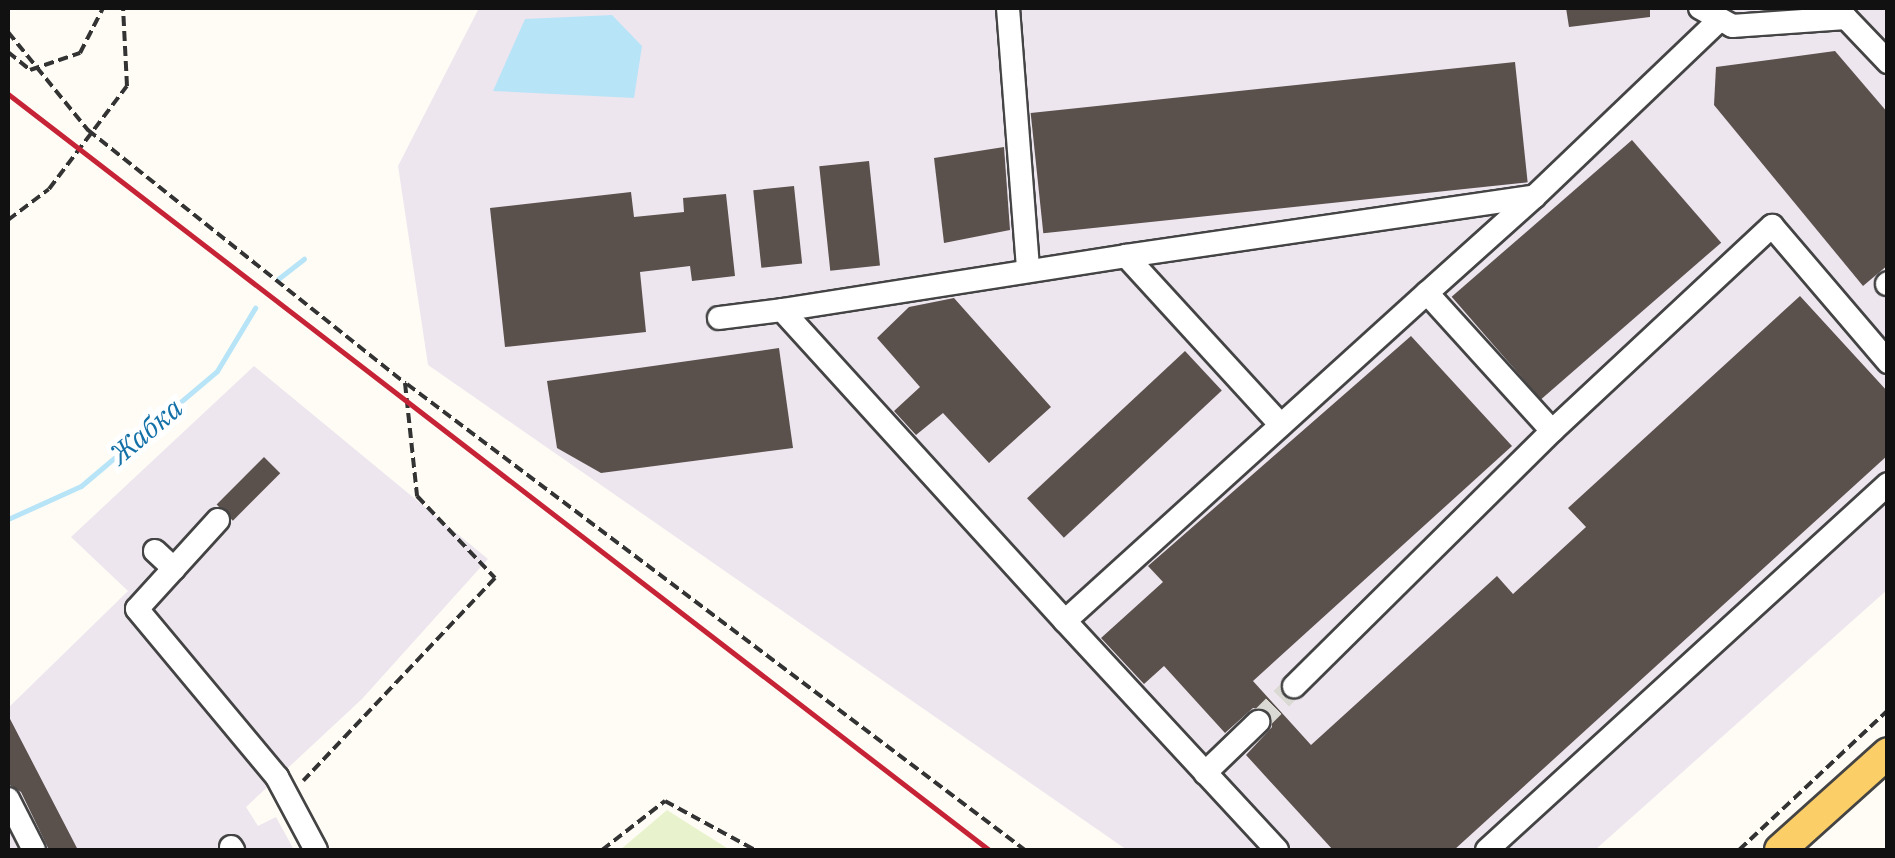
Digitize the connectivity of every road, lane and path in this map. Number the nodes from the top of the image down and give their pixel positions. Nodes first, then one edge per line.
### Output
1 (103, 8) edge
2 (123, 8) edge
3 (1008, 8) edge
4 (1708, 16) edge
5 (8, 32) edge
6 (8, 52) edge
7 (1888, 62) edge
8 (30, 70) junction
9 (88, 130) junction
10 (1534, 196) junction
11 (8, 220) edge
12 (1126, 256) junction
13 (1028, 267) junction
14 (1428, 293) junction
15 (782, 310) junction
16 (719, 318) dead end
17 (1888, 362) edge
18 (405, 383) junction
19 (1281, 425) junction
20 (1552, 430) junction
21 (1888, 484) edge
22 (218, 520) dead end
23 (155, 551) dead end
24 (174, 569) junction
25 (1066, 621) junction
26 (1294, 686) tunnel mouth
27 (1888, 710) edge
28 (1258, 722) tunnel mouth
29 (1888, 752) edge
30 (1205, 773) junction
31 (290, 795) junction
32 (8, 799) edge
33 (34, 850) edge
34 (316, 850) edge
35 (602, 850) edge
36 (755, 850) edge
37 (1026, 850) edge
38 (1277, 850) edge
39 (1487, 850) edge
40 (1739, 850) edge
41 (1780, 850) edge

1 - 8 path
2 - 9 path
3 - 13 lane
4 - 7 lane
4 - 10 lane
5 - 8 path
6 - 8 path
8 - 9 path
9 - 11 path
9 - 18 path
10 - 12 lane
10 - 14 lane
12 - 13 lane
12 - 19 lane
13 - 15 lane
14 - 19 lane
14 - 20 lane
15 - 16 lane
15 - 25 lane
17 - 20 lane
18 - 31 path
18 - 37 path
19 - 25 lane
20 - 26 lane
21 - 39 lane
22 - 24 lane
23 - 24 lane
24 - 31 lane
25 - 30 lane
27 - 40 path
28 - 30 lane
29 - 41 main road
30 - 38 lane
31 - 34 lane
32 - 33 lane
35 - 36 path

